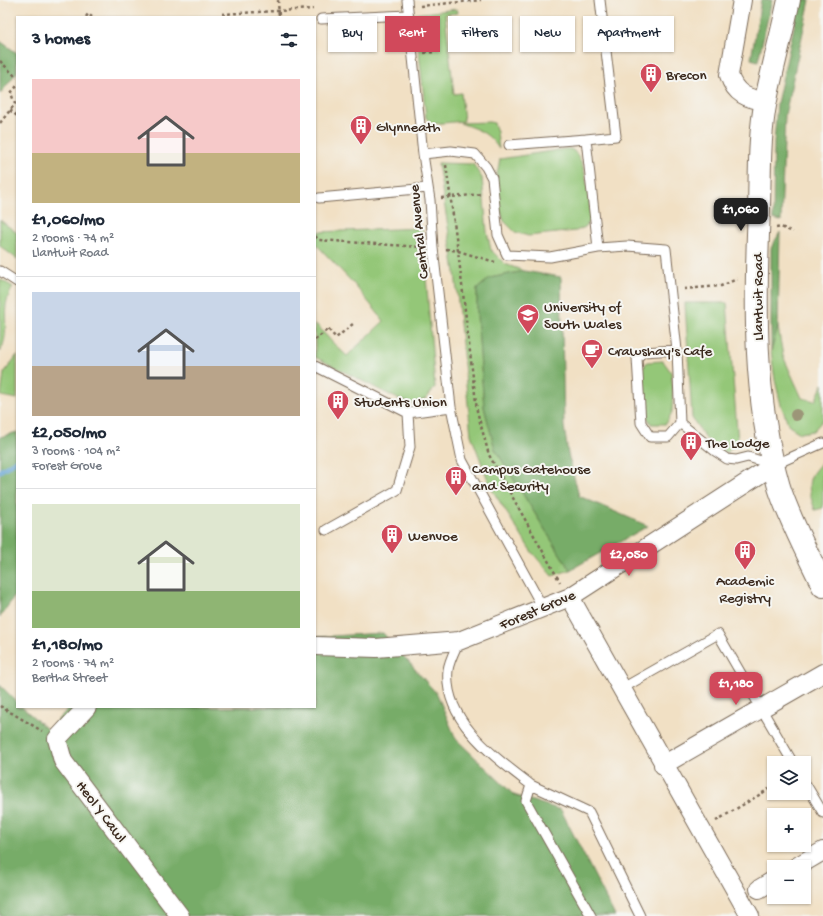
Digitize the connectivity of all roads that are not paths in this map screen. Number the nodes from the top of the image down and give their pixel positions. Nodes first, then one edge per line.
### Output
1 (600, 0) edge
2 (742, 0) edge
3 (789, 0) edge
4 (407, 8) edge
5 (321, 19) dead end
6 (766, 101) junction
7 (586, 139) junction
8 (509, 145) dead end
9 (423, 154) junction
10 (428, 188) junction
11 (319, 198) dead end
12 (598, 248) junction
13 (0, 271) edge
14 (16, 281) edge
15 (677, 350) junction
16 (316, 367) edge
17 (451, 407) junction
18 (408, 414) junction
19 (680, 423) junction
20 (823, 443) edge
21 (774, 465) junction
22 (326, 530) dead end
23 (823, 586) edge
24 (570, 598) junction
25 (543, 608) junction
26 (459, 641) junction
27 (316, 646) edge
28 (823, 673) edge
29 (621, 690) junction
30 (86, 708) edge
31 (761, 709) junction
32 (789, 756) edge
33 (663, 765) junction
34 (531, 785) junction
35 (811, 793) edge
36 (823, 813) edge
37 (823, 851) edge
38 (808, 860) edge
39 (180, 916) edge
40 (591, 916) edge
41 (640, 916) edge
42 (750, 916) edge

1 - 7 lane
2 - 6 street
3 - 6 main road, Llantwit Road
4 - 5 lane
4 - 9 lane, Central Avenue
6 - 21 main road, Llantwit Road
7 - 8 lane
7 - 12 lane
9 - 10 lane, Central Avenue
9 - 12 lane
10 - 11 lane
10 - 17 lane, Central Avenue
12 - 15 lane
13 - 14 lane
15 - 19 lane
15 - 19 lane
16 - 18 lane
17 - 18 lane
17 - 25 lane, Central Avenue
18 - 22 lane
19 - 21 lane
20 - 21 lane
21 - 23 main road, Llantwit Road
21 - 24 street, Forest Grove
24 - 25 street, Forest Grove
24 - 29 street
25 - 26 street, Forest Grove
26 - 27 street, Forest Grove
26 - 34 lane
28 - 31 street
29 - 31 lane
29 - 33 street
30 - 39 street, Heol Y Cawl
31 - 32 lane
31 - 33 street
33 - 42 street
34 - 40 lane
34 - 41 lane
35 - 36 lane
37 - 38 street

